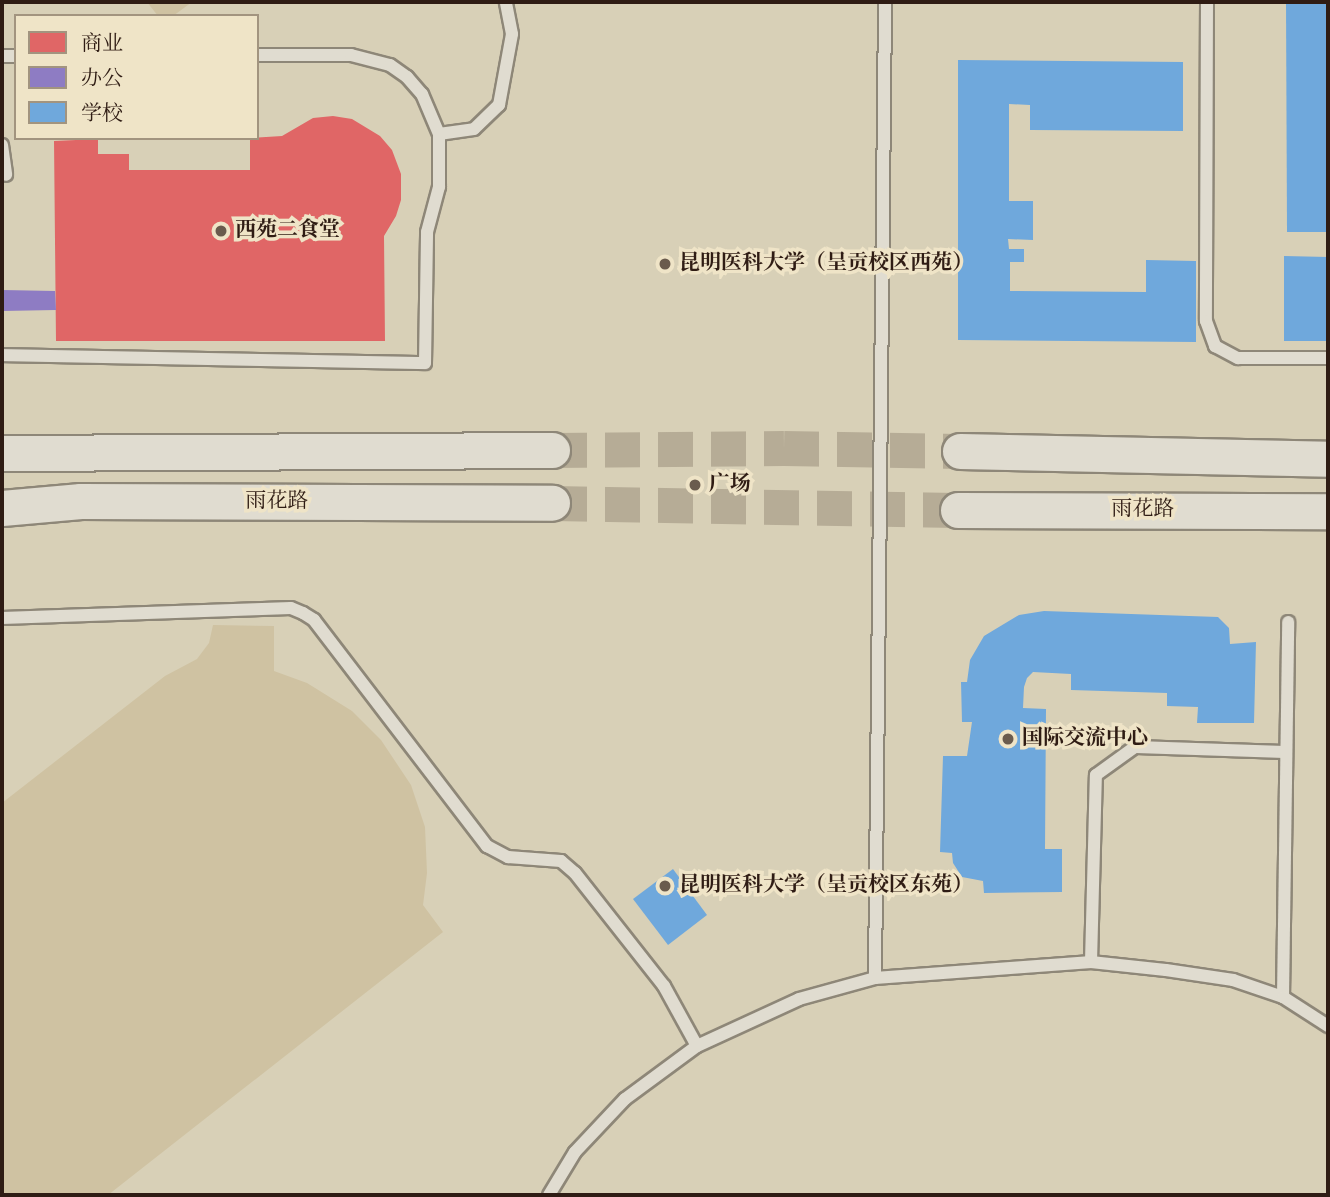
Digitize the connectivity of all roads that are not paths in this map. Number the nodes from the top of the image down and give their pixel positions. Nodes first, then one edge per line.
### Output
1 (506, 2) edge
2 (885, 2) edge
3 (1207, 2) edge
4 (259, 55) edge
5 (439, 134) junction
6 (2, 145) edge
7 (6, 175) dead end
8 (2, 355) edge
9 (1328, 358) edge
10 (552, 450) tunnel mouth
11 (960, 451) tunnel mouth
12 (2, 453) edge
13 (1328, 459) edge
14 (552, 503) tunnel mouth
15 (2, 508) edge
16 (958, 510) tunnel mouth
17 (1328, 511) edge
18 (2, 618) edge
19 (1288, 622) dead end
20 (1286, 752) junction
21 (1091, 962) junction
22 (875, 978) junction
23 (1283, 997) junction
24 (1328, 1026) edge
25 (697, 1046) junction
26 (549, 1195) edge

1 - 5 lane
2 - 22 lane
3 - 9 lane
4 - 5 lane
5 - 8 lane
6 - 7 lane
10 - 12 street
11 - 13 street
14 - 15 street, 雨花路
16 - 17 street, 雨花路
18 - 25 lane
19 - 20 lane
20 - 21 lane
20 - 23 lane
21 - 22 lane
21 - 23 lane
22 - 25 lane
23 - 24 lane
25 - 26 lane

